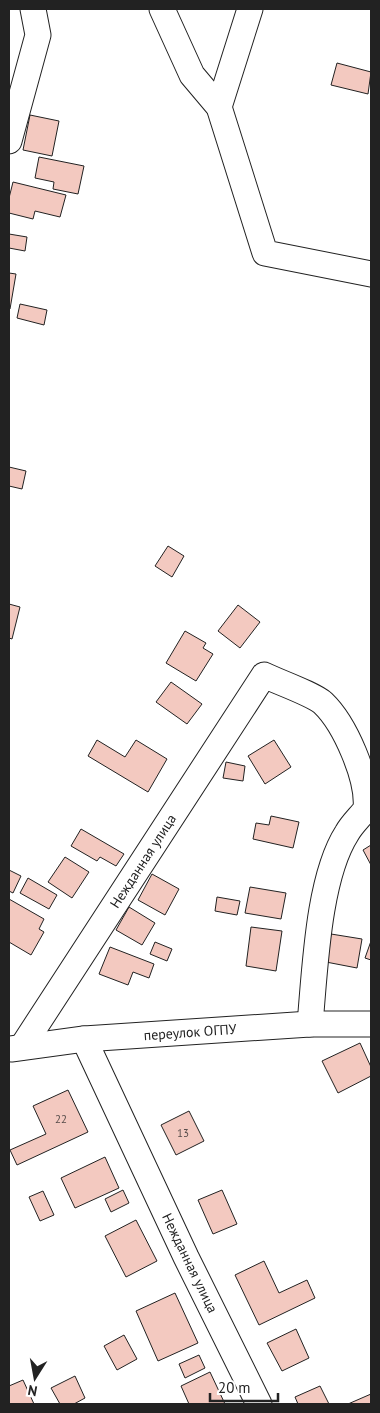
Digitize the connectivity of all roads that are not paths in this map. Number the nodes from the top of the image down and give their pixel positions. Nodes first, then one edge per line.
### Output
1 (33, 9) edge
2 (162, 9) edge
3 (250, 9) edge
4 (219, 107) junction
5 (9, 141) edge
6 (371, 274) edge
7 (310, 1024) junction
8 (371, 1024) edge
9 (84, 1039) junction
10 (15, 1048) edge
11 (259, 1404) edge

1 - 5 street
2 - 4 street
3 - 4 street
4 - 6 street
7 - 8 street, переулок ОГПУ
7 - 9 street, переулок ОГПУ
7 - 10 street, Нежданная улица
9 - 10 street, переулок ОГПУ
9 - 11 street, Нежданная улица

